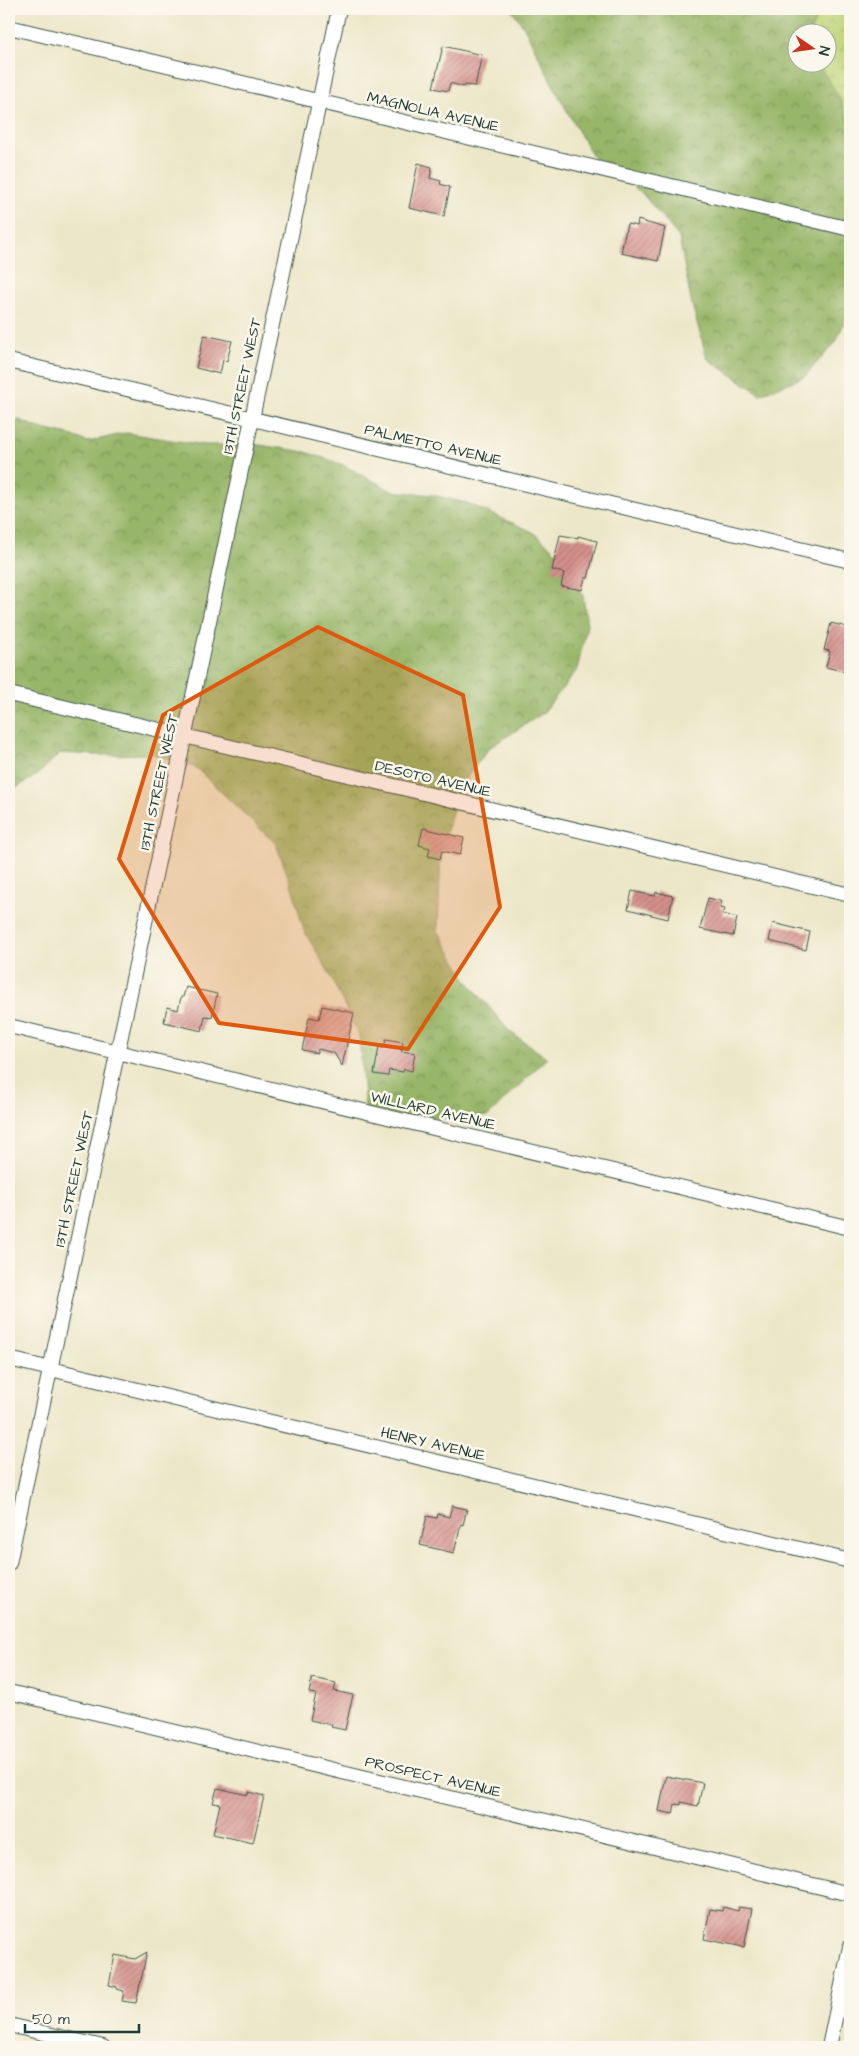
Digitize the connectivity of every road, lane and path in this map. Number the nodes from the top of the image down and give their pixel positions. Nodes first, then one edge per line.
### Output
1 (339, 9) edge
2 (9, 28) edge
3 (319, 102) junction
4 (850, 229) edge
5 (9, 361) edge
6 (252, 418) junction
7 (850, 562) edge
8 (9, 694) edge
9 (185, 736) junction
10 (850, 895) edge
11 (9, 1026) edge
12 (118, 1052) junction
13 (850, 1228) edge
14 (9, 1359) edge
15 (50, 1369) junction
16 (850, 1561) edge
17 (9, 1563) edge
18 (9, 1692) edge
19 (850, 1894) edge
20 (850, 1947) edge
21 (9, 2025) edge
22 (103, 2047) edge
23 (829, 2047) edge

1 - 3 street, 13TH STREET WEST
2 - 3 street, MAGNOLIA AVENUE
3 - 4 street, MAGNOLIA AVENUE
3 - 6 street, 13TH STREET WEST
5 - 6 street, PALMETTO AVENUE
6 - 7 street, PALMETTO AVENUE
6 - 9 street, 13TH STREET WEST
8 - 9 street, DESOTO AVENUE
9 - 10 street, DESOTO AVENUE
9 - 12 street, 13TH STREET WEST
11 - 12 street, WILLARD AVENUE
12 - 13 street, WILLARD AVENUE
12 - 15 street, 13TH STREET WEST
14 - 15 street, HENRY AVENUE
15 - 16 street, HENRY AVENUE
15 - 17 street, 13TH STREET WEST
18 - 19 street, PROSPECT AVENUE
20 - 23 street
21 - 22 street

